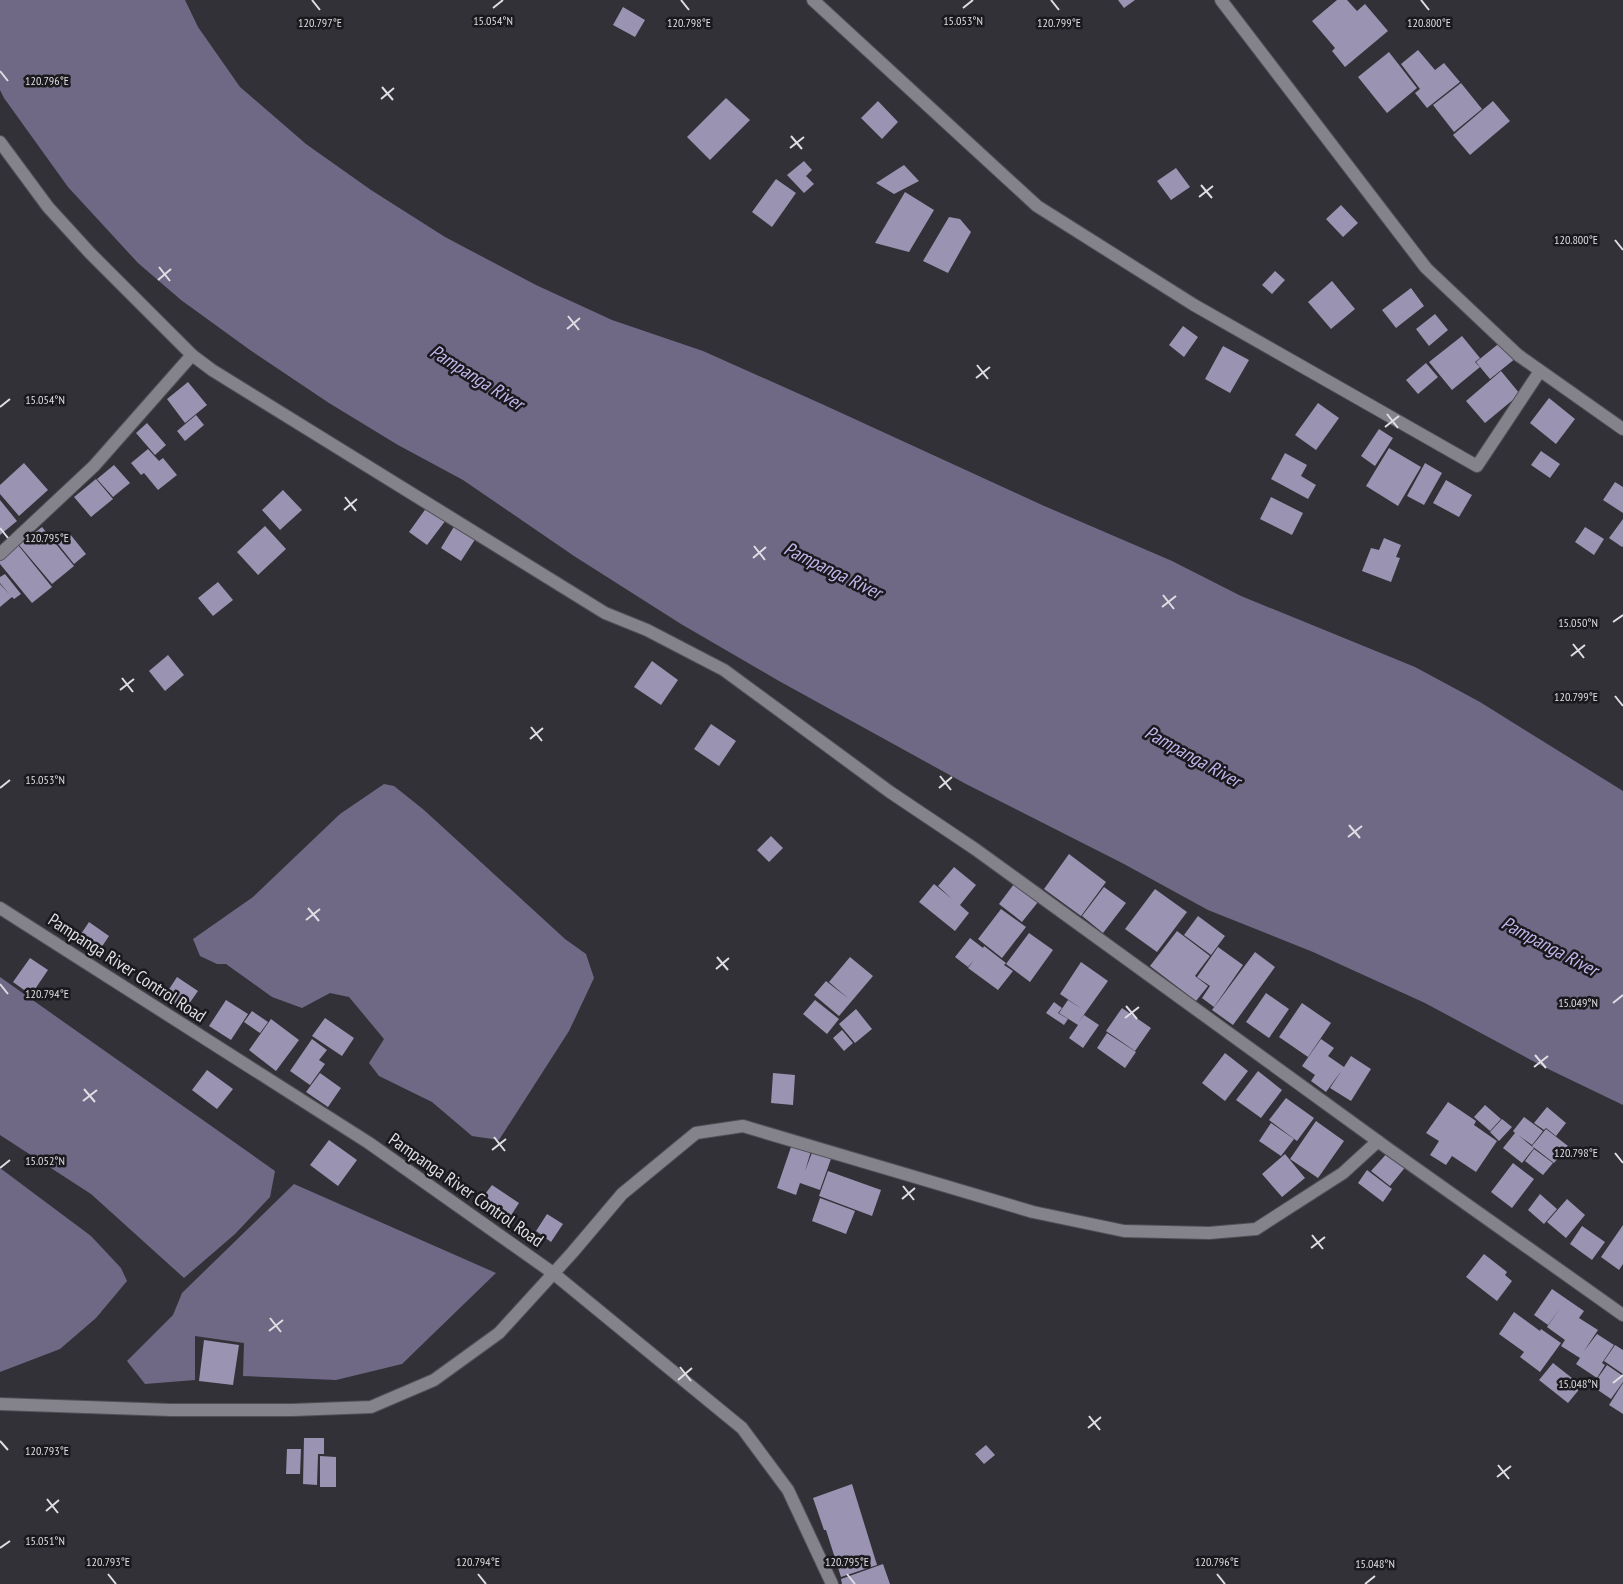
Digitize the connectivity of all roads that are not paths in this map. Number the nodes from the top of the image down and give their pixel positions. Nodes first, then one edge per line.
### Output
1 (813, 0) edge
2 (1221, 0) edge
3 (0, 142) edge
4 (192, 355) junction
5 (1540, 371) junction
6 (1623, 429) edge
7 (0, 554) edge
8 (0, 908) edge
9 (1378, 1140) junction
10 (553, 1273) junction
11 (1623, 1315) edge
12 (0, 1404) edge
13 (832, 1584) edge

1 - 5 street
2 - 5 street
3 - 4 street
4 - 7 street
4 - 9 street
5 - 6 street
8 - 10 street, Pampanga River Control Road
9 - 10 street
9 - 11 street
10 - 12 street
10 - 13 street, Pampanga River Control Road

